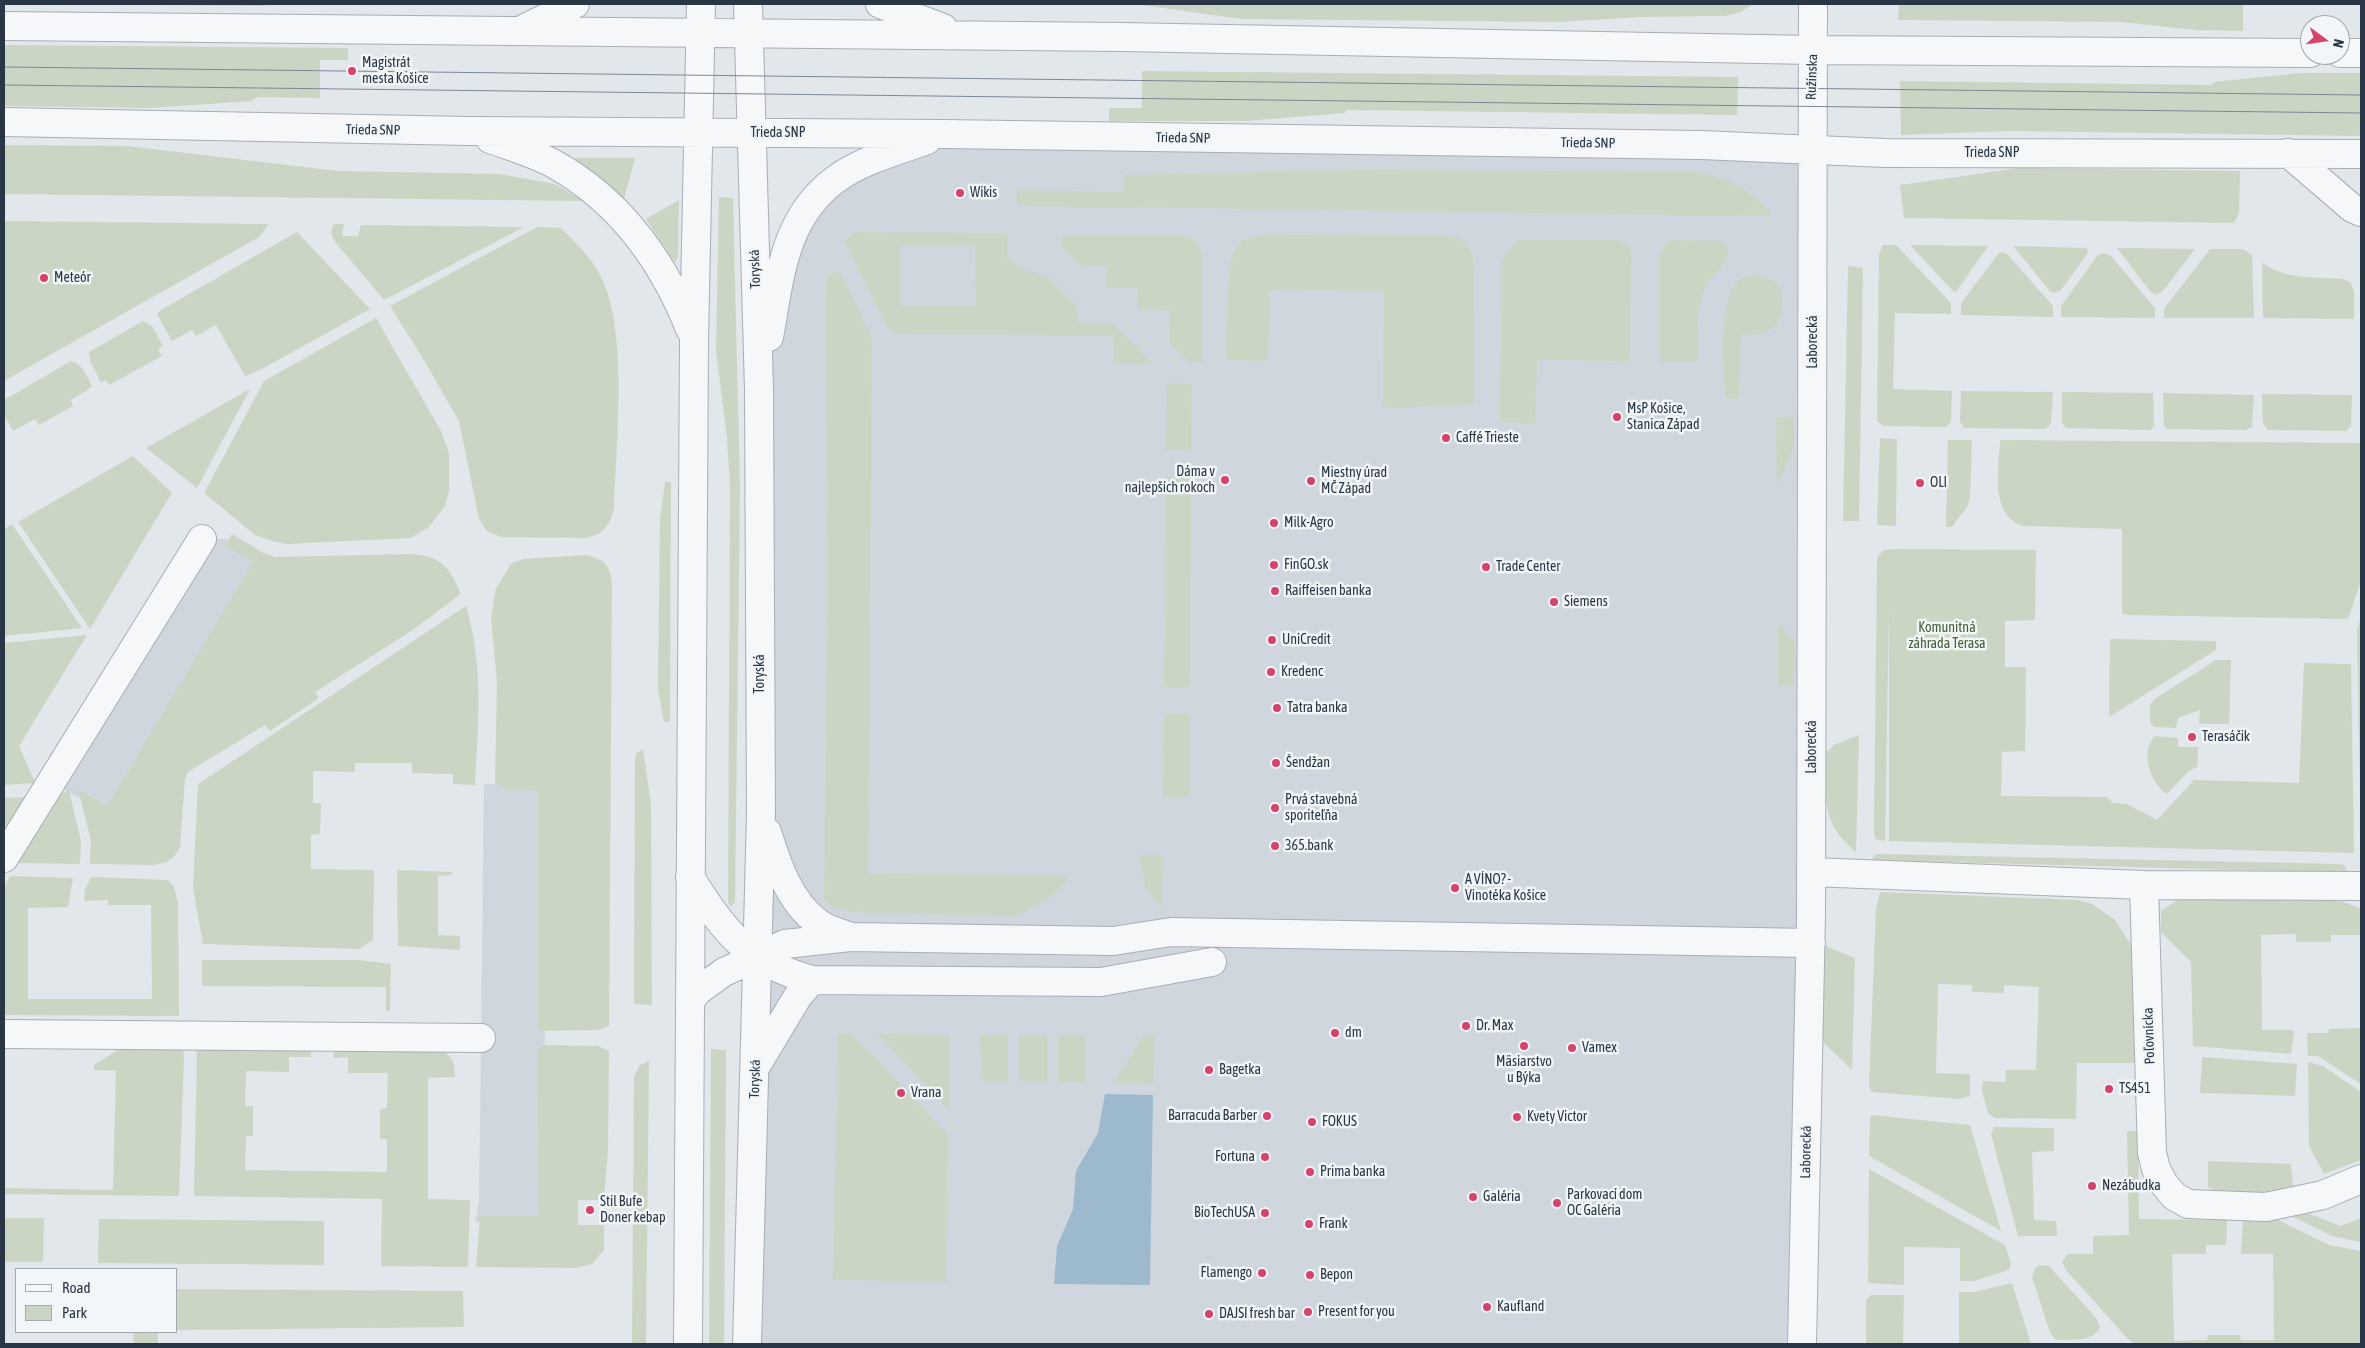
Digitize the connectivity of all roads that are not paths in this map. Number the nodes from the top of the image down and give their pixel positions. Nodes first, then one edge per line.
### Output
1 (575, 4) edge
2 (701, 4) edge
3 (748, 4) edge
4 (880, 4) edge
5 (1813, 4) edge
6 (4, 26) edge
7 (520, 30) junction
8 (701, 32) junction
9 (749, 33) junction
10 (966, 36) junction
11 (1813, 50) junction
12 (2300, 53) edge
13 (4, 122) edge
14 (469, 132) junction
15 (699, 132) junction
16 (752, 133) junction
17 (943, 134) junction
18 (1812, 150) junction
19 (2288, 153) junction
20 (2361, 154) edge
21 (2361, 212) edge
22 (694, 340) junction
23 (759, 390) junction
24 (202, 539) dead end
25 (761, 813) junction
26 (4, 858) edge
27 (1811, 872) junction
28 (690, 877) junction
29 (2144, 885) junction
30 (2361, 886) edge
31 (850, 937) junction
32 (1114, 941) junction
33 (1811, 943) junction
34 (758, 957) junction
35 (1212, 962) dead end
36 (812, 980) junction
37 (1101, 982) junction
38 (691, 999) junction
39 (4, 1034) edge
40 (481, 1038) dead end
41 (755, 1068) junction
42 (2361, 1179) edge
43 (688, 1344) edge
44 (747, 1344) edge
45 (1802, 1344) edge

1 - 7 street
2 - 8 street
3 - 9 street, Toryská
4 - 10 street
5 - 11 street, Ružínska
6 - 7 street
7 - 8 street
8 - 9 street
8 - 15 street
9 - 10 street
9 - 16 street, Toryská
10 - 11 street
11 - 12 street
11 - 18 street, Ružínska
13 - 14 street, Trieda SNP
14 - 15 street, Trieda SNP
14 - 22 street
15 - 16 street, Trieda SNP
15 - 22 street
16 - 17 street, Trieda SNP
16 - 23 street, Toryská
17 - 18 street, Trieda SNP
17 - 23 street
18 - 19 street, Trieda SNP
18 - 27 street, Laborecká
19 - 20 street, Trieda SNP
19 - 21 street
22 - 28 street
23 - 25 street, Toryská
24 - 26 street
25 - 31 street
25 - 34 street, Toryská
27 - 29 street
27 - 33 street, Laborecká
28 - 34 street
28 - 38 street
29 - 30 street
29 - 42 street, Poľovnícka
31 - 32 street
31 - 34 street
32 - 33 street
32 - 37 street
33 - 45 street, Laborecká
34 - 36 street
34 - 38 street
34 - 41 street, Toryská
35 - 37 street
36 - 37 street
36 - 41 street
38 - 43 street
39 - 40 street
41 - 44 street, Toryská

